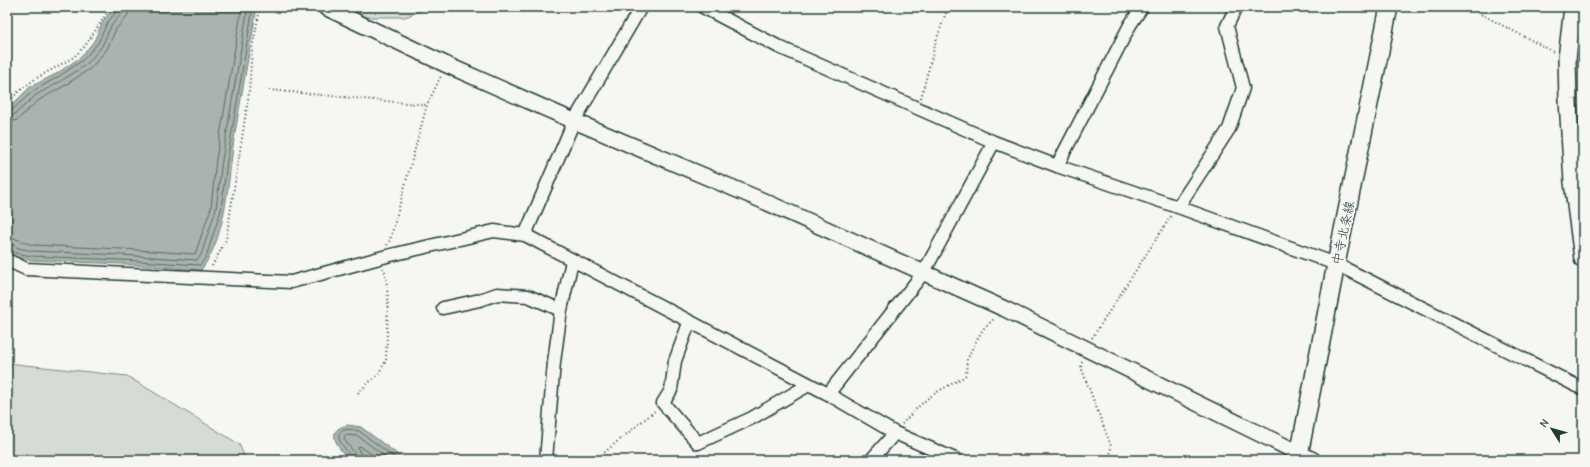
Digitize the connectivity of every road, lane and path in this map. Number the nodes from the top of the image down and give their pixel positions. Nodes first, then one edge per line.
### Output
1 (111, 7) edge
2 (325, 7) edge
3 (641, 7) edge
4 (703, 7) edge
5 (948, 7) edge
6 (1142, 7) edge
7 (1236, 7) edge
8 (1389, 7) edge
9 (1467, 7) edge
10 (1573, 7) edge
11 (260, 9) dead end
12 (1567, 59) junction
13 (447, 65) junction
14 (269, 90) dead end
15 (7, 104) edge
16 (427, 105) junction
17 (918, 108) junction
18 (574, 121) junction
19 (994, 142) junction
20 (1057, 166) junction
21 (1178, 206) junction
22 (525, 235) junction
23 (1583, 257) edge
24 (379, 258) junction
25 (7, 260) edge
26 (572, 261) junction
27 (1336, 264) junction
28 (924, 272) junction
29 (206, 278) junction
30 (443, 308) dead end
31 (562, 310) junction
32 (1005, 310) junction
33 (689, 322) junction
34 (1085, 348) junction
35 (807, 383) junction
36 (1583, 389) edge
37 (358, 393) dead end
38 (828, 394) junction
39 (663, 403) junction
40 (895, 432) junction
41 (1304, 458) edge
42 (546, 460) edge
43 (594, 460) edge
44 (871, 460) edge
45 (954, 460) edge
46 (1110, 460) edge

1 - 15 path
2 - 13 street
3 - 18 street
4 - 17 street
5 - 17 path
6 - 20 street
7 - 21 street
8 - 27 main road, 中寺北条線
9 - 12 path
10 - 12 main road
11 - 29 path
12 - 23 main road
13 - 16 path
13 - 18 street
14 - 16 path
16 - 24 path
17 - 19 street
18 - 22 street
18 - 28 street
19 - 20 street
19 - 28 street
20 - 21 street
21 - 27 street
21 - 34 path
22 - 24 street
22 - 26 street
24 - 29 street
24 - 37 path
25 - 29 street
26 - 31 street
26 - 33 street
27 - 36 street
27 - 41 main road, 中寺北条線
28 - 32 street
28 - 38 street
30 - 31 street
31 - 42 street
32 - 34 street
32 - 40 path
33 - 35 street
33 - 39 street
34 - 41 street
34 - 46 path
35 - 38 street
35 - 39 street
38 - 40 street
39 - 43 path
40 - 44 street
40 - 45 street

